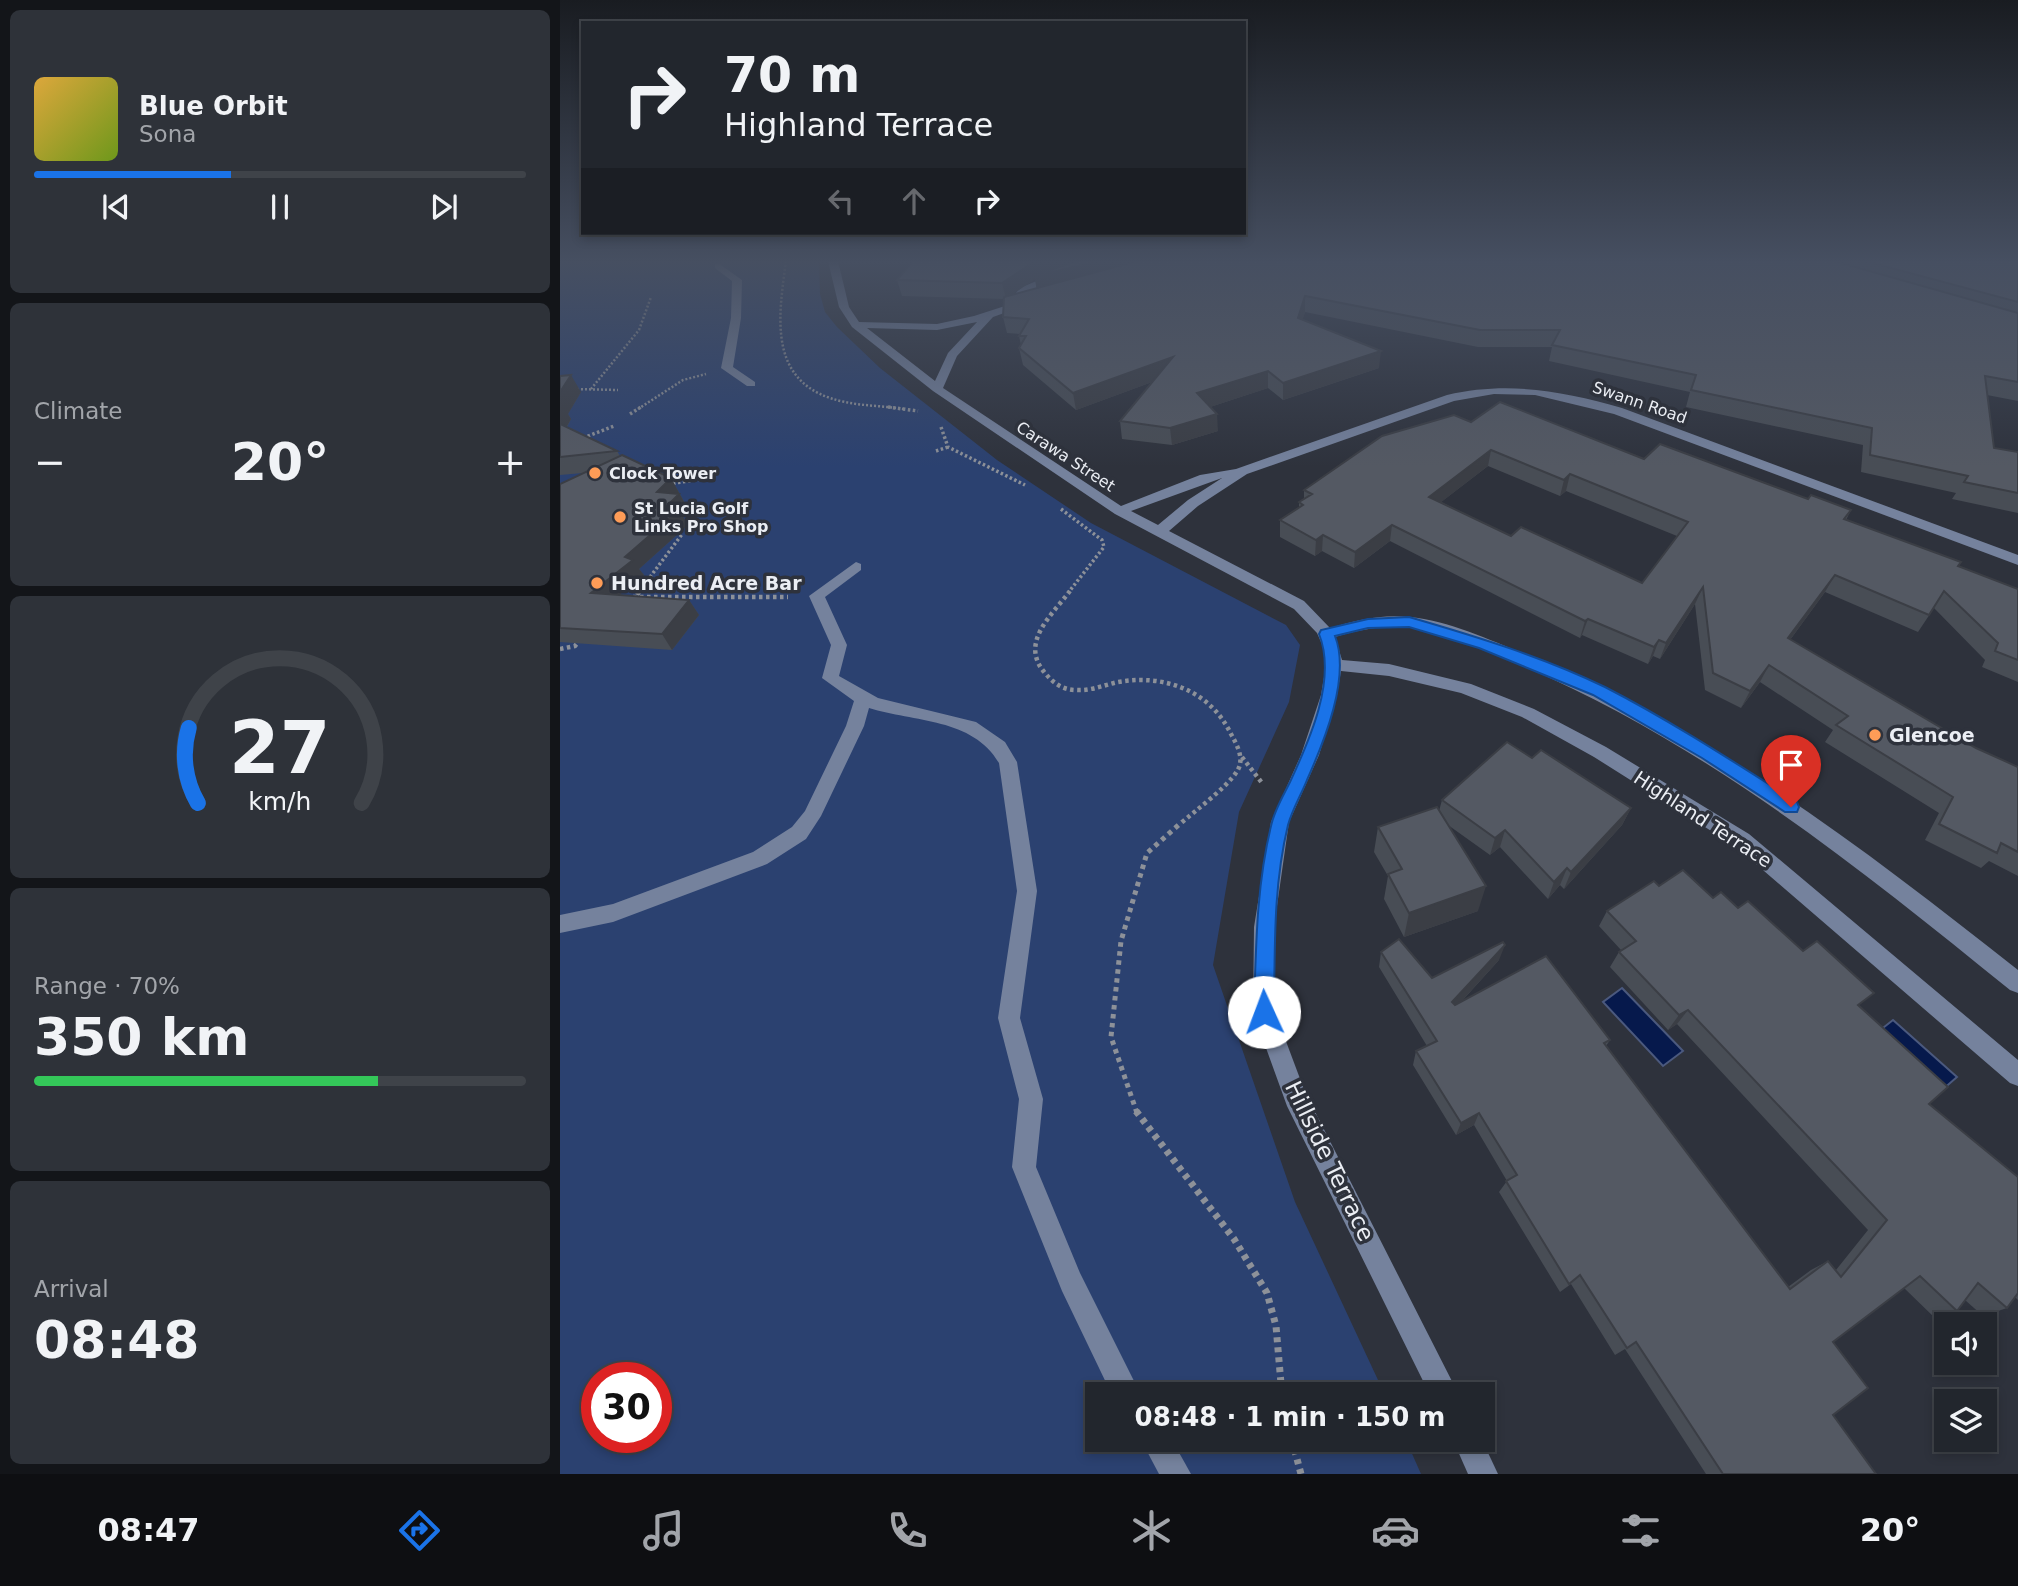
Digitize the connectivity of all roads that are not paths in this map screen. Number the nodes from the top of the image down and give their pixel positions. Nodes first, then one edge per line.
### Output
1 (734, 330) edge
2 (862, 330) edge
3 (977, 330) edge
4 (751, 384) dead end
5 (937, 389) junction
6 (1242, 471) junction
7 (1120, 511) junction
8 (1158, 533) junction
9 (2018, 560) edge
10 (856, 567) dead end
11 (1326, 634) junction
12 (1334, 665) junction
13 (863, 698) junction
14 (560, 925) edge
15 (2018, 983) edge
16 (2018, 1075) edge
17 (1121, 1382) edge
18 (1439, 1382) edge
19 (1162, 1452) edge
20 (1473, 1452) edge
21 (1176, 1474) edge
22 (1483, 1474) edge

1 - 4 street
2 - 5 street, Carawa Street
3 - 5 street
5 - 7 street, Carawa Street
6 - 7 street, Swann Road
6 - 8 street, Swann Road
6 - 9 street, Swann Road
7 - 8 street, Carawa Street
8 - 11 street, Carawa Street
10 - 13 street
11 - 12 street, Hillside Terrace
11 - 15 street
12 - 16 street, Highland Terrace
12 - 18 street, Hillside Terrace
13 - 14 street
13 - 17 street
19 - 21 street
20 - 22 street

